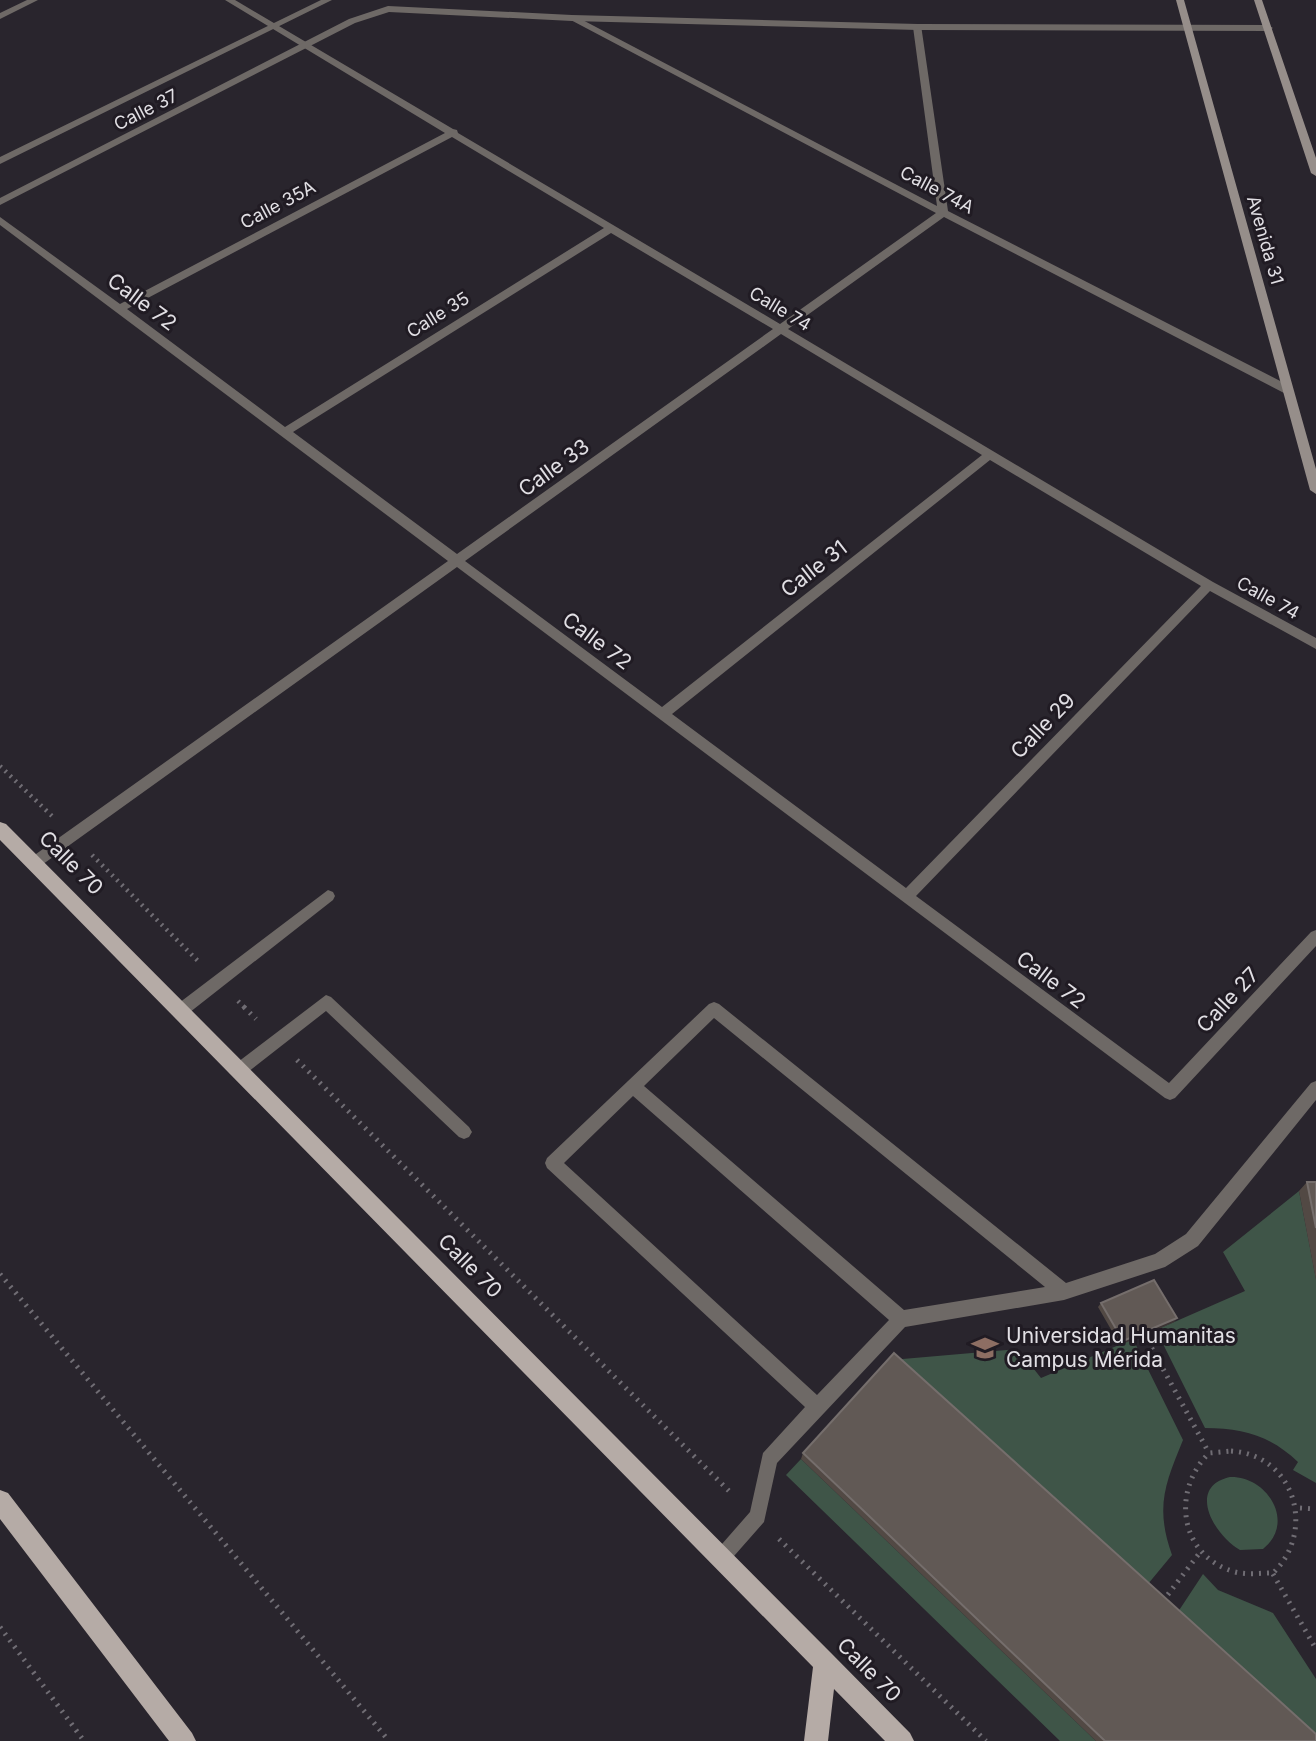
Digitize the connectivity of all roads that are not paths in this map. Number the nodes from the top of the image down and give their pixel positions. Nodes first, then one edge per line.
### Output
1 (34, 0) edge
2 (229, 0) edge
3 (328, 0) edge
4 (1180, 0) edge
5 (1258, 0) edge
6 (0, 16) edge
7 (572, 18) junction
8 (272, 26) junction
9 (918, 26) junction
10 (1268, 28) junction
11 (1188, 29) junction
12 (306, 46) junction
13 (454, 132) junction
14 (0, 161) edge
15 (1316, 173) edge
16 (0, 202) edge
17 (943, 214) junction
18 (0, 220) edge
19 (611, 229) junction
20 (119, 309) junction
21 (780, 330) junction
22 (1288, 390) junction
23 (285, 432) junction
24 (989, 454) junction
25 (1316, 490) edge
26 (457, 561) junction
27 (1209, 585) junction
28 (1316, 645) edge
29 (663, 714) junction
30 (0, 829) edge
31 (34, 863) junction
32 (328, 895) dead end
33 (907, 896) junction
34 (1313, 944) edge
35 (180, 1011) junction
36 (239, 1070) junction
37 (634, 1087) junction
38 (1316, 1088) edge
39 (1170, 1093) joint
40 (464, 1132) dead end
41 (1064, 1292) junction
42 (901, 1319) junction
43 (817, 1407) junction
44 (0, 1501) edge
45 (721, 1558) junction
46 (825, 1663) junction
47 (184, 1741) edge
48 (817, 1741) edge
49 (902, 1741) edge

1 - 6 street
2 - 8 street, Calle 74
3 - 8 street
4 - 11 main road, Avenida 31
5 - 10 main road
7 - 9 street, Calle 74A
7 - 12 street, Calle 74A
7 - 17 street, Calle 74A
8 - 12 street, Calle 74
8 - 14 street, Calle 37
9 - 11 street, Calle 74A
9 - 17 street
10 - 11 street, Calle 74A
10 - 15 main road
11 - 22 main road, Avenida 31
12 - 13 street, Calle 74
12 - 16 street, Calle 37
13 - 19 street, Calle 74
13 - 20 street, Calle 35A
17 - 21 street, Calle 33
17 - 22 street, Calle 74A
18 - 20 street, Calle 72
19 - 21 street, Calle 74
19 - 23 street, Calle 35
20 - 23 street, Calle 72
21 - 24 street, Calle 74
21 - 26 street, Calle 33
22 - 25 main road, Avenida 31
23 - 26 street, Calle 72
24 - 27 street, Calle 74
24 - 29 street, Calle 31
26 - 29 street, Calle 72
26 - 31 street, Calle 33
27 - 28 street, Calle 74
27 - 33 street, Calle 29
29 - 33 street, Calle 72
30 - 31 main road, Calle 70
31 - 35 main road, Calle 70
32 - 35 street
33 - 39 street, Calle 72
34 - 39 street, Calle 27
35 - 36 main road, Calle 70
36 - 40 street
36 - 45 main road, Calle 70
37 - 41 street
37 - 42 street
37 - 43 street
38 - 41 street
41 - 42 street
42 - 43 street
43 - 45 street
44 - 47 main road
45 - 46 main road, Calle 70
46 - 48 main road
46 - 49 main road, Calle 70

